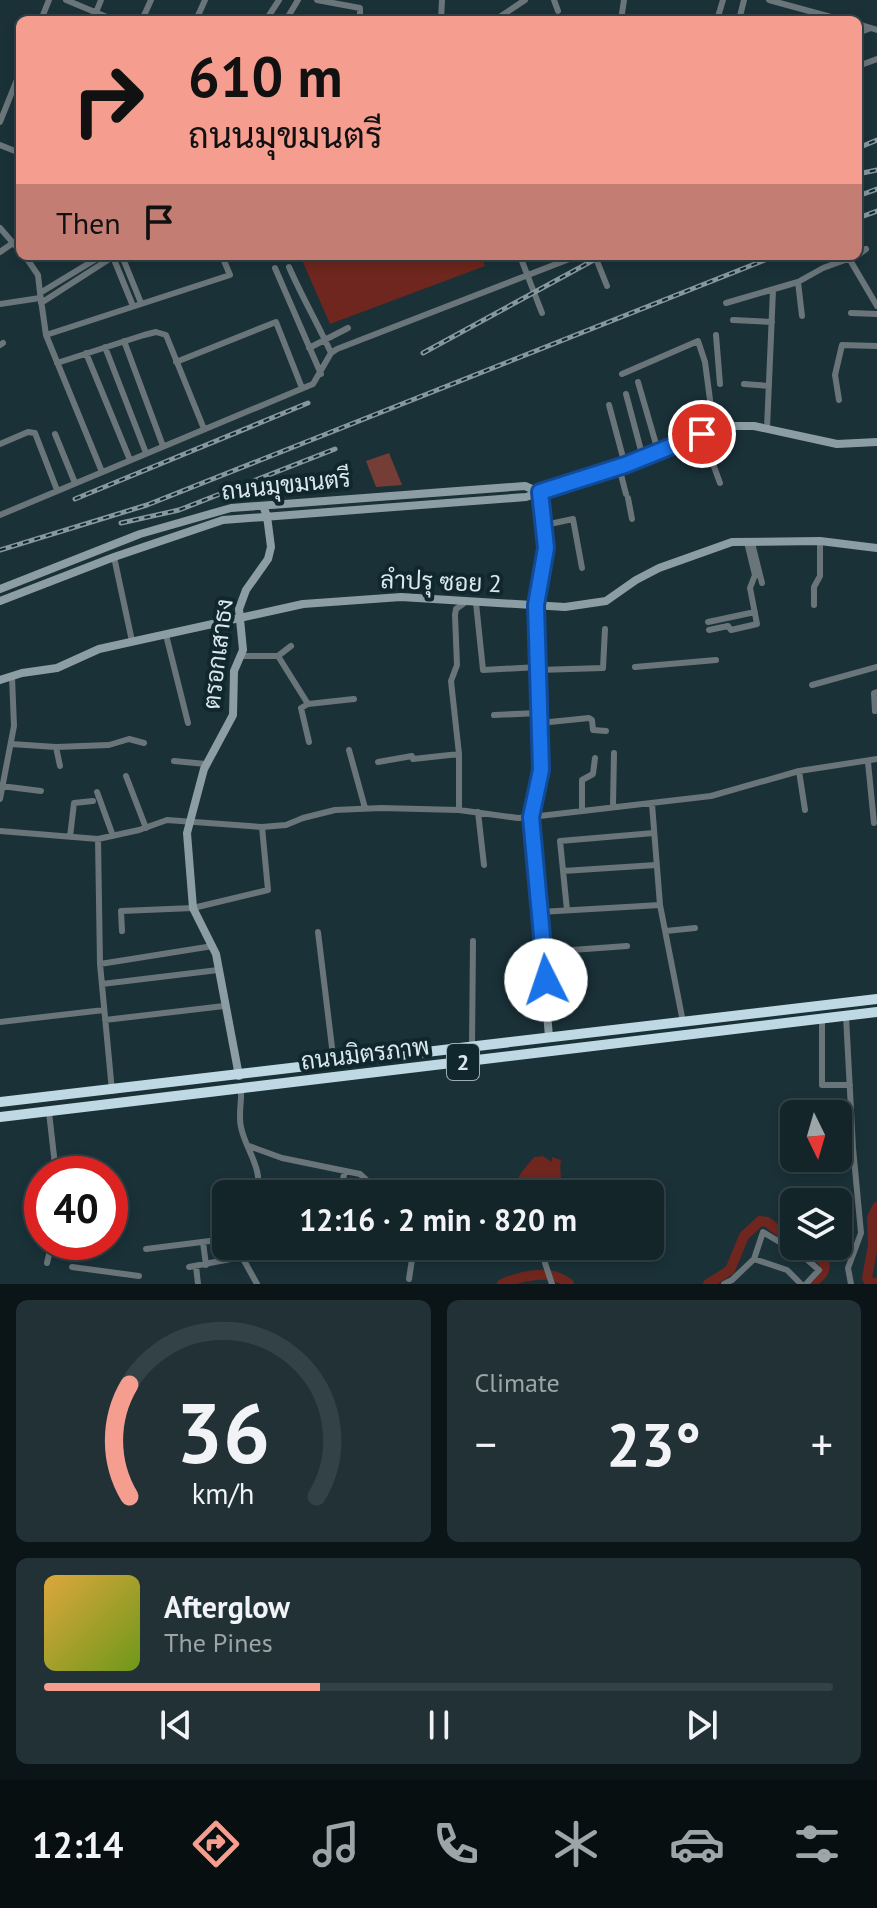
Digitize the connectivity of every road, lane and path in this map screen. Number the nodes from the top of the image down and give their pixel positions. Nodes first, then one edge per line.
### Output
1 (66, 0) edge
2 (101, 0) edge
3 (317, 0) edge
4 (525, 0) edge
5 (554, 0) edge
6 (769, 0) edge
7 (558, 11) dead end
8 (94, 16) edge
9 (360, 16) edge
10 (501, 16) edge
11 (827, 16) edge
12 (16, 82) edge
13 (0, 122) edge
14 (0, 228) edge
15 (13, 243) junction
16 (16, 246) edge
17 (866, 249) dead end
18 (0, 252) edge
19 (862, 252) edge
20 (28, 260) edge
21 (95, 260) edge
22 (106, 260) edge
23 (115, 260) edge
24 (124, 260) edge
25 (224, 260) edge
26 (521, 260) edge
27 (550, 260) edge
28 (567, 260) edge
29 (597, 260) edge
30 (846, 260) edge
31 (855, 260) edge
32 (552, 266) junction
33 (289, 267) dead end
34 (275, 268) dead end
35 (527, 275) junction
36 (798, 282) junction
37 (607, 286) dead end
38 (773, 290) junction
39 (40, 298) junction
40 (141, 303) junction
41 (726, 303) dead end
42 (0, 304) edge
43 (133, 306) junction
44 (877, 306) edge
45 (542, 313) dead end
46 (851, 313) dead end
47 (877, 314) edge
48 (802, 316) dead end
49 (733, 320) dead end
50 (772, 322) junction
51 (348, 328) dead end
52 (46, 335) junction
53 (716, 335) dead end
54 (325, 339) junction
55 (124, 341) junction
56 (877, 346) edge
57 (105, 347) junction
58 (309, 348) junction
59 (86, 353) junction
60 (331, 353) junction
61 (718, 357) junction
62 (176, 362) junction
63 (705, 362) junction
64 (57, 363) junction
65 (321, 374) junction
66 (622, 374) dead end
67 (638, 382) dead end
68 (720, 384) dead end
69 (744, 384) dead end
70 (769, 386) junction
71 (302, 388) junction
72 (626, 394) dead end
73 (839, 400) dead end
74 (609, 405) dead end
75 (767, 428) junction
76 (204, 429) junction
77 (714, 430) junction
78 (55, 434) dead end
79 (702, 434) junction
80 (877, 442) edge
81 (0, 444) edge
82 (163, 446) junction
83 (658, 451) junction
84 (146, 453) junction
85 (643, 458) junction
86 (130, 460) junction
87 (622, 466) junction
88 (102, 472) junction
89 (75, 483) junction
90 (720, 483) dead end
91 (57, 490) junction
92 (540, 492) junction
93 (0, 505) edge
94 (263, 506) junction
95 (2, 514) edge
96 (267, 516) junction
97 (632, 519) dead end
98 (545, 525) junction
99 (140, 534) junction
100 (820, 541) junction
101 (749, 543) junction
102 (144, 547) junction
103 (877, 548) edge
104 (114, 557) junction
105 (582, 568) dead end
106 (762, 583) dead end
107 (0, 589) edge
108 (0, 601) edge
109 (471, 602) junction
110 (536, 605) junction
111 (814, 605) dead end
112 (755, 612) junction
113 (240, 620) junction
114 (605, 629) dead end
115 (166, 635) junction
116 (132, 641) junction
117 (291, 646) dead end
118 (241, 656) junction
119 (278, 656) junction
120 (716, 660) dead end
121 (635, 667) dead end
122 (877, 667) edge
123 (538, 668) junction
124 (12, 677) junction
125 (0, 680) edge
126 (812, 685) dead end
127 (877, 692) edge
128 (354, 699) dead end
129 (308, 704) junction
130 (875, 711) edge
131 (539, 713) junction
132 (494, 715) dead end
133 (188, 723) dead end
134 (540, 723) junction
135 (606, 731) dead end
136 (309, 742) dead end
137 (144, 743) dead end
138 (11, 744) junction
139 (56, 747) junction
140 (349, 750) dead end
141 (614, 753) dead end
142 (459, 754) junction
143 (595, 758) dead end
144 (877, 759) edge
145 (174, 761) dead end
146 (4, 762) edge
147 (378, 762) dead end
148 (868, 762) junction
149 (206, 764) junction
150 (60, 766) dead end
151 (799, 771) junction
152 (126, 776) dead end
153 (2, 786) edge
154 (41, 791) dead end
155 (97, 792) dead end
156 (0, 799) edge
157 (93, 801) dead end
158 (652, 804) junction
159 (613, 806) junction
160 (365, 808) junction
161 (459, 810) junction
162 (582, 810) junction
163 (805, 810) dead end
164 (478, 812) junction
165 (531, 817) junction
166 (189, 820) junction
167 (874, 823) dead end
168 (262, 827) junction
169 (146, 828) junction
170 (0, 831) edge
171 (654, 833) junction
172 (113, 836) junction
173 (70, 837) junction
174 (98, 839) junction
175 (484, 865) dead end
176 (656, 865) junction
177 (563, 871) junction
178 (660, 905) junction
179 (193, 908) junction
180 (567, 910) junction
181 (540, 912) junction
182 (695, 928) dead end
183 (122, 931) dead end
184 (666, 931) junction
185 (318, 932) dead end
186 (473, 941) dead end
187 (213, 946) junction
188 (627, 946) dead end
189 (544, 952) junction
190 (100, 964) junction
191 (218, 970) junction
192 (102, 984) junction
193 (877, 999) edge
194 (224, 1006) junction
195 (104, 1010) junction
196 (877, 1012) edge
197 (846, 1016) junction
198 (822, 1019) junction
199 (105, 1020) junction
200 (0, 1022) edge
201 (683, 1022) junction
202 (549, 1037) junction
203 (472, 1046) junction
204 (334, 1064) junction
205 (239, 1076) junction
206 (850, 1085) junction
207 (241, 1089) junction
208 (112, 1091) junction
209 (0, 1102) edge
210 (49, 1112) junction
211 (0, 1117) edge
212 (249, 1146) junction
213 (54, 1156) edge
214 (345, 1171) junction
215 (257, 1180) edge
216 (343, 1180) edge
217 (366, 1180) edge
218 (212, 1241) edge
219 (203, 1242) junction
220 (146, 1249) dead end
221 (754, 1259) junction
222 (48, 1260) edge
223 (228, 1260) edge
224 (243, 1260) edge
225 (412, 1260) edge
226 (47, 1263) dead end
227 (545, 1263) dead end
228 (206, 1265) junction
229 (72, 1267) dead end
230 (139, 1276) dead end
231 (409, 1279) dead end
232 (198, 1284) edge
233 (257, 1284) edge
234 (552, 1284) edge
235 (724, 1284) edge
236 (804, 1284) edge
237 (851, 1284) edge

1 - 8 street
2 - 8 street
3 - 9 street
4 - 10 street
5 - 7 street
6 - 11 street
12 - 13 street
14 - 15 street
15 - 16 street
15 - 18 street
17 - 19 street
20 - 39 street
21 - 39 street
22 - 39 street
23 - 43 street
24 - 40 street
25 - 40 street
26 - 35 street
27 - 32 street
28 - 32 street
29 - 37 street
30 - 36 street
31 - 44 street
32 - 35 street
33 - 54 street
34 - 58 street
35 - 45 street
35 - 60 street
36 - 38 street
36 - 48 street
38 - 41 street
38 - 50 street
39 - 42 street
39 - 52 street
40 - 43 street
43 - 52 street
46 - 47 street
49 - 50 street
50 - 70 street
51 - 54 street
52 - 64 street
53 - 61 street
54 - 58 street
54 - 60 street
55 - 57 street
55 - 62 street
55 - 82 street
56 - 73 street
57 - 59 street
57 - 84 street
58 - 65 street
59 - 64 street
59 - 86 street
60 - 65 street
61 - 63 street
61 - 68 street
62 - 71 street
62 - 76 street
63 - 66 street
63 - 77 street
64 - 88 street
65 - 71 street
67 - 83 street
69 - 70 street
70 - 75 street
71 - 76 street
72 - 85 street
74 - 87 street
75 - 77 street, ถนนมุขมนตรี
75 - 80 street, ถนนมุขมนตรี
76 - 82 street
77 - 79 street, ถนนมุขมนตรี
78 - 89 street
79 - 83 street, ถนนมุขมนตรี
79 - 90 street
81 - 91 street
82 - 84 street
83 - 85 street, ถนนมุขมนตรี
84 - 86 street
85 - 87 street, ถนนมุขมนตรี
86 - 88 street
87 - 92 street, ถนนมุขมนตรี
87 - 97 street
88 - 89 street
89 - 91 street
91 - 95 street
92 - 94 street, ถนนมุขมนตรี
92 - 96 street, ถนนมุขมนตรี
92 - 98 street
93 - 95 street
94 - 96 street, ตรอกเสาธง
94 - 99 street, ถนนมุขมนตรี
96 - 102 street, ถนนมุขมนตรี
96 - 113 street, ตรอกเสาธง
98 - 105 street
98 - 110 street
99 - 102 street
99 - 107 street, ถนนมุขมนตรี
100 - 101 street, ลำปรุ ซอย 2
100 - 103 street, ลำปรุ ซอย 2
100 - 111 street
101 - 106 street
101 - 110 street, ลำปรุ ซอย 2
101 - 112 street
102 - 104 street, ถนนมุขมนตรี
104 - 108 street, ถนนมุขมนตรี
104 - 116 street
109 - 110 street, ลำปรุ ซอย 2
109 - 113 street, ลำปรุ ซอย 2
109 - 123 street
109 - 142 street
110 - 123 street
112 - 112 street
113 - 115 street, ลำปรุ ซอย 2
113 - 118 street, ตรอกเสาธง
114 - 123 street
115 - 116 street, ลำปรุ ซอย 2
115 - 133 street
116 - 124 street, ลำปรุ ซอย 2
117 - 119 street
118 - 119 street
118 - 149 street, ตรอกเสาธง
119 - 129 street
120 - 121 street
122 - 126 street
123 - 131 street
124 - 125 street, ลำปรุ ซอย 2
124 - 138 street
127 - 130 street
128 - 129 street
129 - 136 street
131 - 132 street
131 - 134 street
134 - 135 street
134 - 165 street
137 - 139 street
138 - 139 street
138 - 146 street
139 - 150 street
140 - 160 street
141 - 159 street
142 - 147 street
142 - 161 street
143 - 162 street
144 - 148 street
145 - 149 street
146 - 153 street
148 - 151 street
148 - 167 street
149 - 166 street, ตรอกเสาธง
151 - 158 street
151 - 163 street
152 - 169 street
153 - 154 street
153 - 156 street
155 - 172 street
157 - 173 street
158 - 159 street
158 - 171 street
159 - 162 street
160 - 161 street
160 - 168 street
161 - 164 street
162 - 165 street
164 - 165 street
164 - 175 street
165 - 181 street
166 - 168 street
166 - 169 street
166 - 179 street, ตรอกเสาธง
168 - 179 street
169 - 172 street
170 - 173 street
171 - 176 street
171 - 177 street
172 - 174 street
173 - 174 street
174 - 190 street
176 - 177 street
176 - 178 street
177 - 180 street
178 - 180 street
178 - 184 street
179 - 183 street
179 - 187 street, ตรอกเสาธง
180 - 181 street
181 - 189 street
182 - 184 street
184 - 201 street
185 - 204 street
186 - 203 street
187 - 190 street
187 - 191 street, ตรอกเสาธง
188 - 189 street
189 - 202 street
190 - 192 street
191 - 192 street
191 - 194 street, ตรอกเสาธง
192 - 195 street
193 - 201 highway, ถนนมิตรภาพ / 2
194 - 199 street
194 - 205 street, ตรอกเสาธง
195 - 199 street
195 - 200 street
196 - 197 highway, ถนนมิตรภาพ / 2
197 - 198 highway, ถนนมิตรภาพ / 2
197 - 206 street
198 - 206 street
198 - 207 highway, ถนนมิตรภาพ / 2
199 - 208 street
201 - 202 highway, ถนนมิตรภาพ / 2
202 - 203 highway, ถนนมิตรภาพ / 2
203 - 204 highway, ถนนมิตรภาพ / 2
204 - 205 highway, ถนนมิตรภาพ / 2
205 - 207 highway
205 - 208 highway, ถนนมิตรภาพ / 2
206 - 237 street
207 - 210 highway, ถนนมิตรภาพ / 2
207 - 212 street
208 - 209 highway, ถนนมิตรภาพ / 2
210 - 211 highway, ถนนมิตรภาพ / 2
210 - 213 street
212 - 214 street
212 - 215 street
214 - 216 street
214 - 217 street
218 - 219 street
219 - 220 street
219 - 228 street
221 - 235 street
221 - 236 street
221 - 236 street
222 - 226 street
223 - 228 street
224 - 233 street
225 - 231 street
227 - 234 street
228 - 232 street
229 - 230 street

